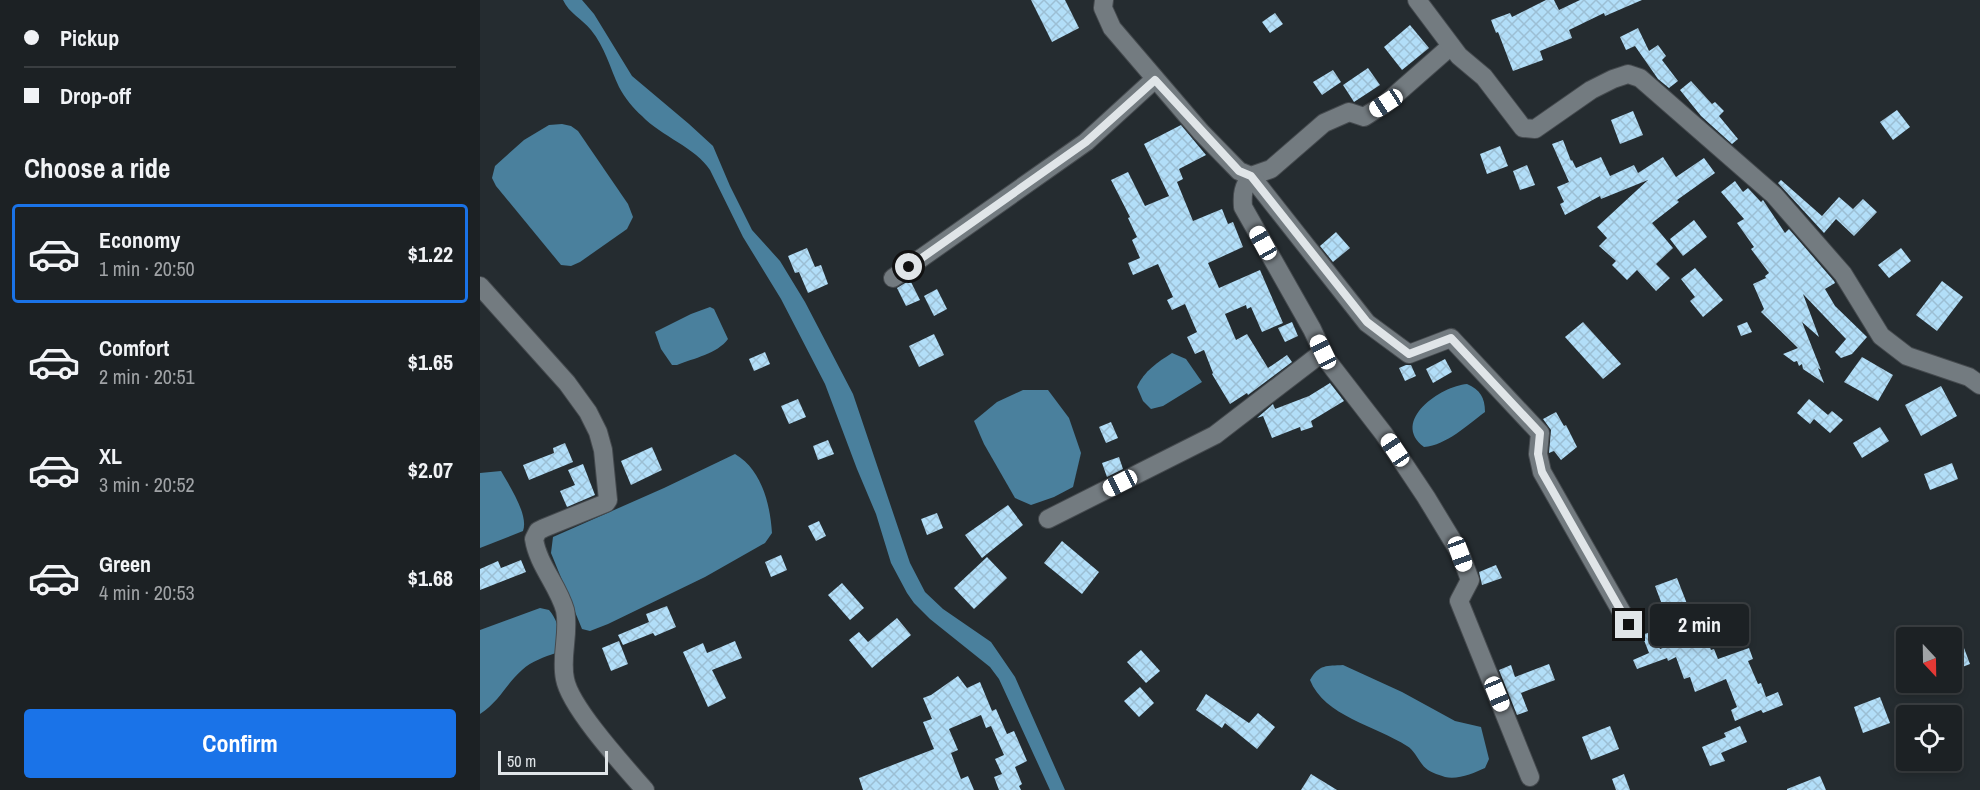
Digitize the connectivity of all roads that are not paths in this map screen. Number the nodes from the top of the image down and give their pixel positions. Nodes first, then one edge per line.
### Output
1 (1104, 0) edge
2 (1417, 0) edge
3 (1451, 46) junction
4 (1155, 80) junction
5 (1251, 176) junction
6 (893, 278) dead end
7 (480, 286) edge
8 (1323, 352) junction
9 (1980, 385) edge
10 (1048, 519) dead end
11 (1629, 625) dead end
12 (1530, 777) dead end
13 (645, 790) edge

1 - 4 street
2 - 3 street
3 - 5 street
3 - 9 street
4 - 5 street
4 - 6 street
5 - 8 street
5 - 11 street
7 - 13 street
8 - 10 street
8 - 12 street

